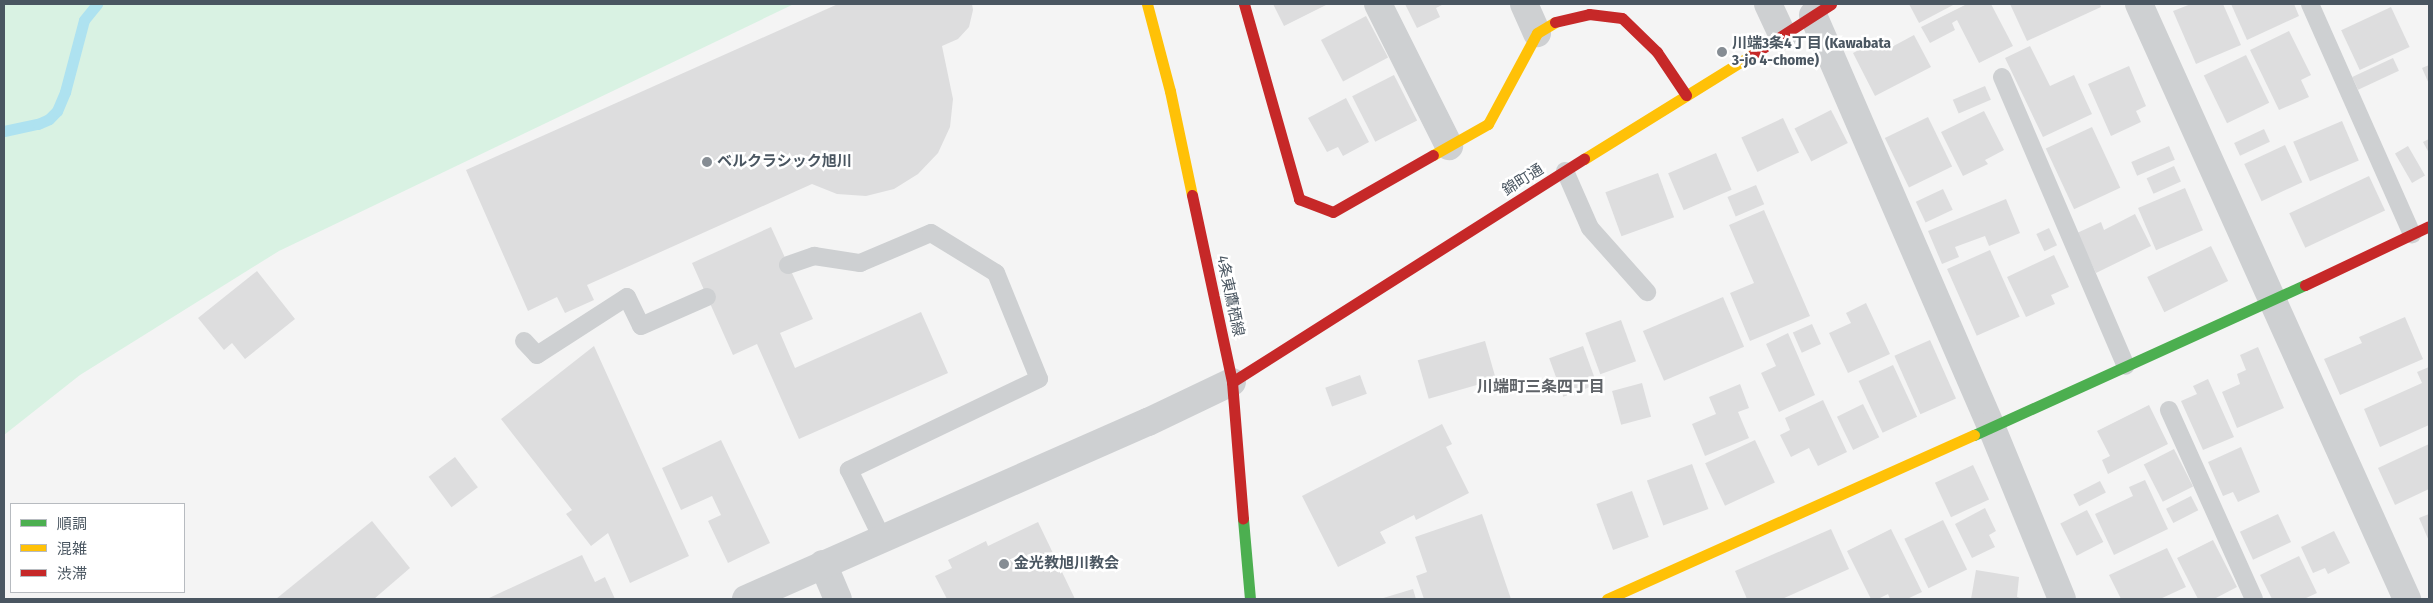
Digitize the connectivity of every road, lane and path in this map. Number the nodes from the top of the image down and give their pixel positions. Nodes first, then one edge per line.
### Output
1 (1146, 4) edge
2 (1244, 4) edge
3 (1378, 4) edge
4 (1524, 4) edge
5 (1768, 4) edge
6 (2138, 4) edge
7 (2310, 4) edge
8 (1822, 9) edge
9 (1623, 11) edge
10 (1537, 33) junction
11 (1783, 36) junction
12 (2002, 77) dead end
13 (1686, 95) junction
14 (1449, 146) junction
15 (1565, 171) junction
16 (2429, 226) edge
17 (2412, 234) junction
18 (788, 265) dead end
19 (1647, 292) dead end
20 (707, 297) dead end
21 (2272, 301) junction
22 (524, 341) dead end
23 (2126, 366) junction
24 (1232, 382) junction
25 (2169, 410) dead end
26 (1991, 426) junction
27 (882, 538) junction
28 (823, 564) junction
29 (746, 599) edge
30 (838, 599) edge
31 (1250, 599) edge
32 (1607, 599) edge
33 (2062, 599) edge
34 (2254, 599) edge
35 (2406, 599) edge

1 - 24 street, 4条東鷹栖線
2 - 14 street
3 - 14 street
4 - 10 street
5 - 11 street
6 - 21 street
7 - 17 lane
8 - 11 street, 錦町通
8 - 26 street
9 - 10 street
9 - 13 street
10 - 14 street
11 - 13 street, 錦町通
12 - 23 lane
13 - 15 street, 錦町通
15 - 19 lane
15 - 24 street, 錦町通
16 - 17 street
17 - 21 street
18 - 27 lane
20 - 22 lane
21 - 23 street
21 - 35 street
23 - 26 street
24 - 27 street
24 - 31 street, 4条東鷹栖線
25 - 34 lane
26 - 32 street
26 - 33 street
27 - 28 street
28 - 29 street
28 - 30 street

